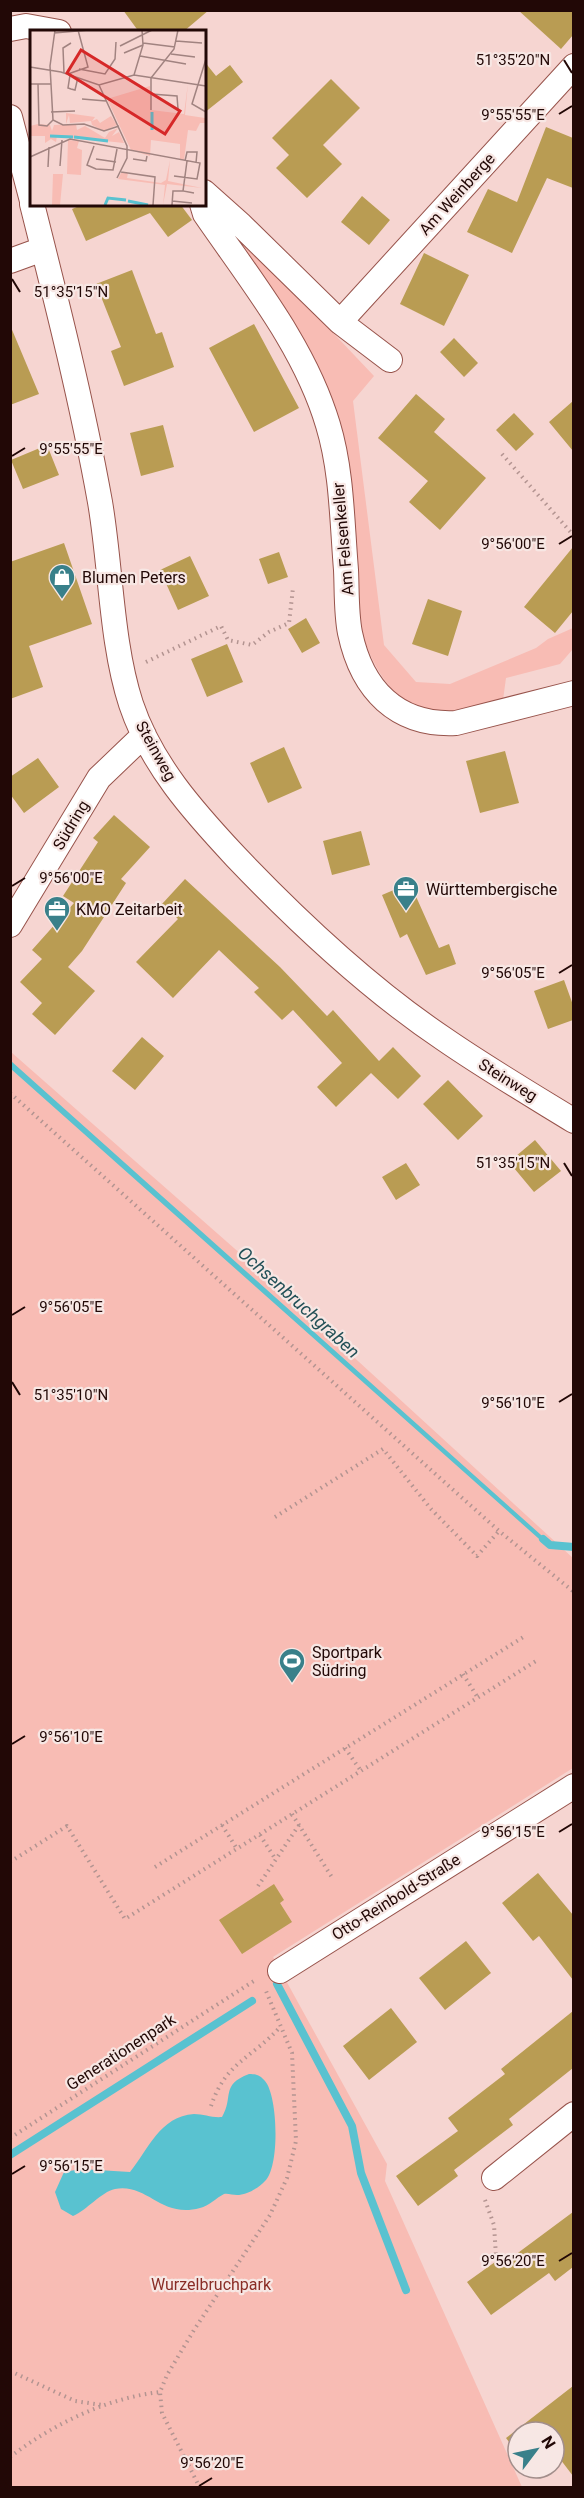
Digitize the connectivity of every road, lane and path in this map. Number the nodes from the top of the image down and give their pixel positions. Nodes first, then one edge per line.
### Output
1 (10, 29) edge
2 (48, 30) edge
3 (573, 66) edge
4 (10, 117) edge
5 (206, 194) edge
6 (30, 195) edge
7 (33, 206) edge
8 (203, 206) edge
9 (44, 249) junction
10 (10, 261) edge
11 (340, 322) junction
12 (390, 360) dead end
13 (502, 454) dead end
14 (573, 536) edge
15 (293, 588) dead end
16 (155, 658) dead end
17 (573, 693) edge
18 (144, 735) junction
19 (10, 925) edge
20 (10, 1093) edge
21 (573, 1121) edge
22 (275, 1517) dead end
23 (499, 1531) junction
24 (573, 1592) edge
25 (525, 1636) dead end
26 (536, 1662) dead end
27 (463, 1674) junction
28 (478, 1698) junction
29 (345, 1748) junction
30 (361, 1771) junction
31 (573, 1786) edge
32 (292, 1814) junction
33 (222, 1825) junction
34 (299, 1825) junction
35 (260, 1834) junction
36 (237, 1849) junction
37 (276, 1860) junction
38 (10, 1862) edge
39 (155, 1867) dead end
40 (333, 1879) dead end
41 (258, 1886) dead end
42 (270, 1974) joint
43 (245, 1986) dead end
44 (281, 2026) junction
45 (211, 2106) dead end
46 (573, 2114) edge
47 (10, 2138) edge
48 (494, 2178) joint
49 (496, 2256) dead end
50 (10, 2371) edge
51 (160, 2392) junction
52 (103, 2405) junction
53 (10, 2457) edge
54 (200, 2487) edge

1 - 2 street
3 - 11 street, Am Weinberge
4 - 6 street, Steinweg
5 - 11 street
7 - 9 street, Steinweg
8 - 17 street, Am Felsenkeller
9 - 10 street
9 - 18 street, Steinweg
11 - 12 street
13 - 14 path
15 - 16 path
18 - 19 street, Südring
18 - 21 street, Steinweg
20 - 23 path
22 - 23 path
23 - 24 path
25 - 27 path
26 - 28 path
27 - 28 path
27 - 29 path
28 - 30 path
29 - 30 path
29 - 33 path
30 - 32 path
31 - 42 street, Otto-Reinbold-Straße
32 - 34 path
32 - 35 path
33 - 36 path
33 - 39 path
34 - 37 path
34 - 40 path
35 - 36 path
35 - 37 path
36 - 38 path
37 - 41 path
42 - 44 path
43 - 47 path, Generationenpark
44 - 45 path
44 - 51 path
46 - 48 street
48 - 49 path
50 - 52 path
51 - 52 path
51 - 54 path
52 - 53 path

